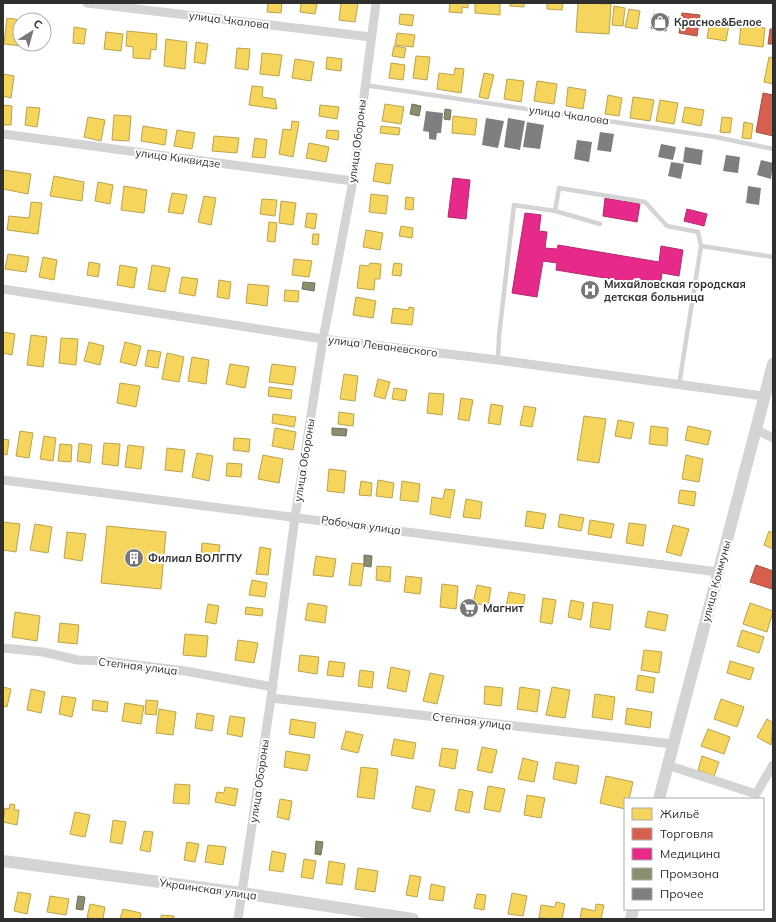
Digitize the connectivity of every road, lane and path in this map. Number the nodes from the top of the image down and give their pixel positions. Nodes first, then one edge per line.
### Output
1 (87, 3) edge
2 (376, 3) edge
3 (372, 37) junction
4 (364, 85) junction
5 (3, 134) edge
6 (773, 149) edge
7 (353, 181) junction
8 (555, 211) junction
9 (600, 224) dead end
10 (702, 246) junction
11 (773, 257) edge
12 (3, 289) edge
13 (324, 339) junction
14 (498, 360) junction
15 (773, 364) edge
16 (679, 385) junction
17 (764, 396) junction
18 (755, 429) junction
19 (773, 438) edge
20 (3, 480) edge
21 (295, 517) junction
22 (718, 572) junction
23 (3, 648) edge
24 (273, 686) junction
25 (271, 698) junction
26 (673, 744) junction
27 (668, 765) junction
28 (773, 765) edge
29 (659, 798) edge
30 (3, 862) edge
31 (242, 893) junction
32 (238, 919) edge
33 (413, 919) edge

1 - 3 street, улица Чкалова
2 - 3 street, улица Обороны
3 - 4 street, улица Обороны
4 - 6 lane, улица Чкалова
4 - 7 street, улица Обороны
5 - 7 street, улица Киквидзе
7 - 13 street, улица Обороны
8 - 9 lane
8 - 10 lane
8 - 14 lane
10 - 11 lane
10 - 16 lane
12 - 13 street, улица Леваневского
13 - 14 street, улица Леваневского
13 - 21 street, улица Обороны
14 - 16 street, улица Леваневского
15 - 17 street, улица Коммуны
16 - 17 street, улица Леваневского
17 - 18 street, улица Коммуны
18 - 19 street
18 - 22 street, улица Коммуны
20 - 21 street, Рабочая улица
21 - 22 street, Рабочая улица
21 - 24 street, улица Обороны
22 - 26 street, улица Коммуны
23 - 24 street, Степная улица
24 - 25 street, улица Обороны
25 - 26 street, Степная улица
25 - 31 street, улица Обороны
26 - 27 street, улица Коммуны
27 - 28 street
27 - 29 street, улица Коммуны
30 - 31 street, Украинская улица
31 - 32 street, улица Обороны
31 - 33 street, Украинская улица

